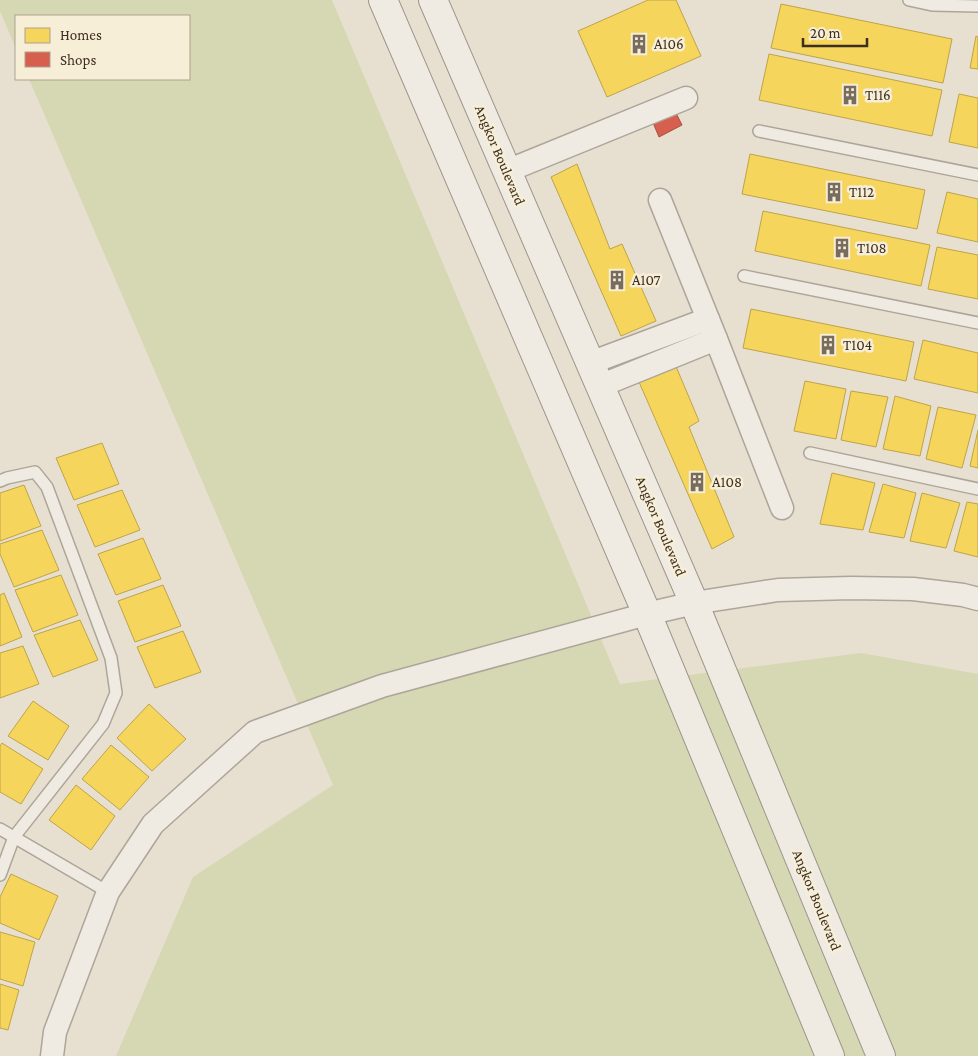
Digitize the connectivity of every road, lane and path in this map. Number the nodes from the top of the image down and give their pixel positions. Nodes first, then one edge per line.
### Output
1 (383, 0) edge
2 (434, 0) edge
3 (909, 0) edge
4 (978, 6) edge
5 (686, 98) dead end
6 (759, 131) dead end
7 (507, 171) junction
8 (978, 174) edge
9 (660, 200) dead end
10 (744, 276) dead end
11 (978, 323) edge
12 (712, 329) junction
13 (595, 374) junction
14 (810, 453) dead end
15 (0, 481) edge
16 (978, 489) edge
17 (782, 508) dead end
18 (978, 599) edge
19 (694, 603) junction
20 (647, 614) junction
21 (0, 829) edge
22 (14, 837) junction
23 (0, 875) edge
24 (108, 892) junction
25 (52, 1056) edge
26 (830, 1056) edge
27 (881, 1056) edge

1 - 20 main road
2 - 7 main road, Angkor Boulevard
3 - 4 lane
5 - 7 street
6 - 8 lane
7 - 13 main road, Angkor Boulevard
9 - 12 street
10 - 11 lane
12 - 13 street
12 - 17 street
13 - 19 main road, Angkor Boulevard
14 - 16 lane
15 - 22 lane
18 - 19 street
19 - 20 street
19 - 27 main road, Angkor Boulevard
20 - 24 street
20 - 26 main road
21 - 22 lane
22 - 23 lane
22 - 24 lane
24 - 25 street

